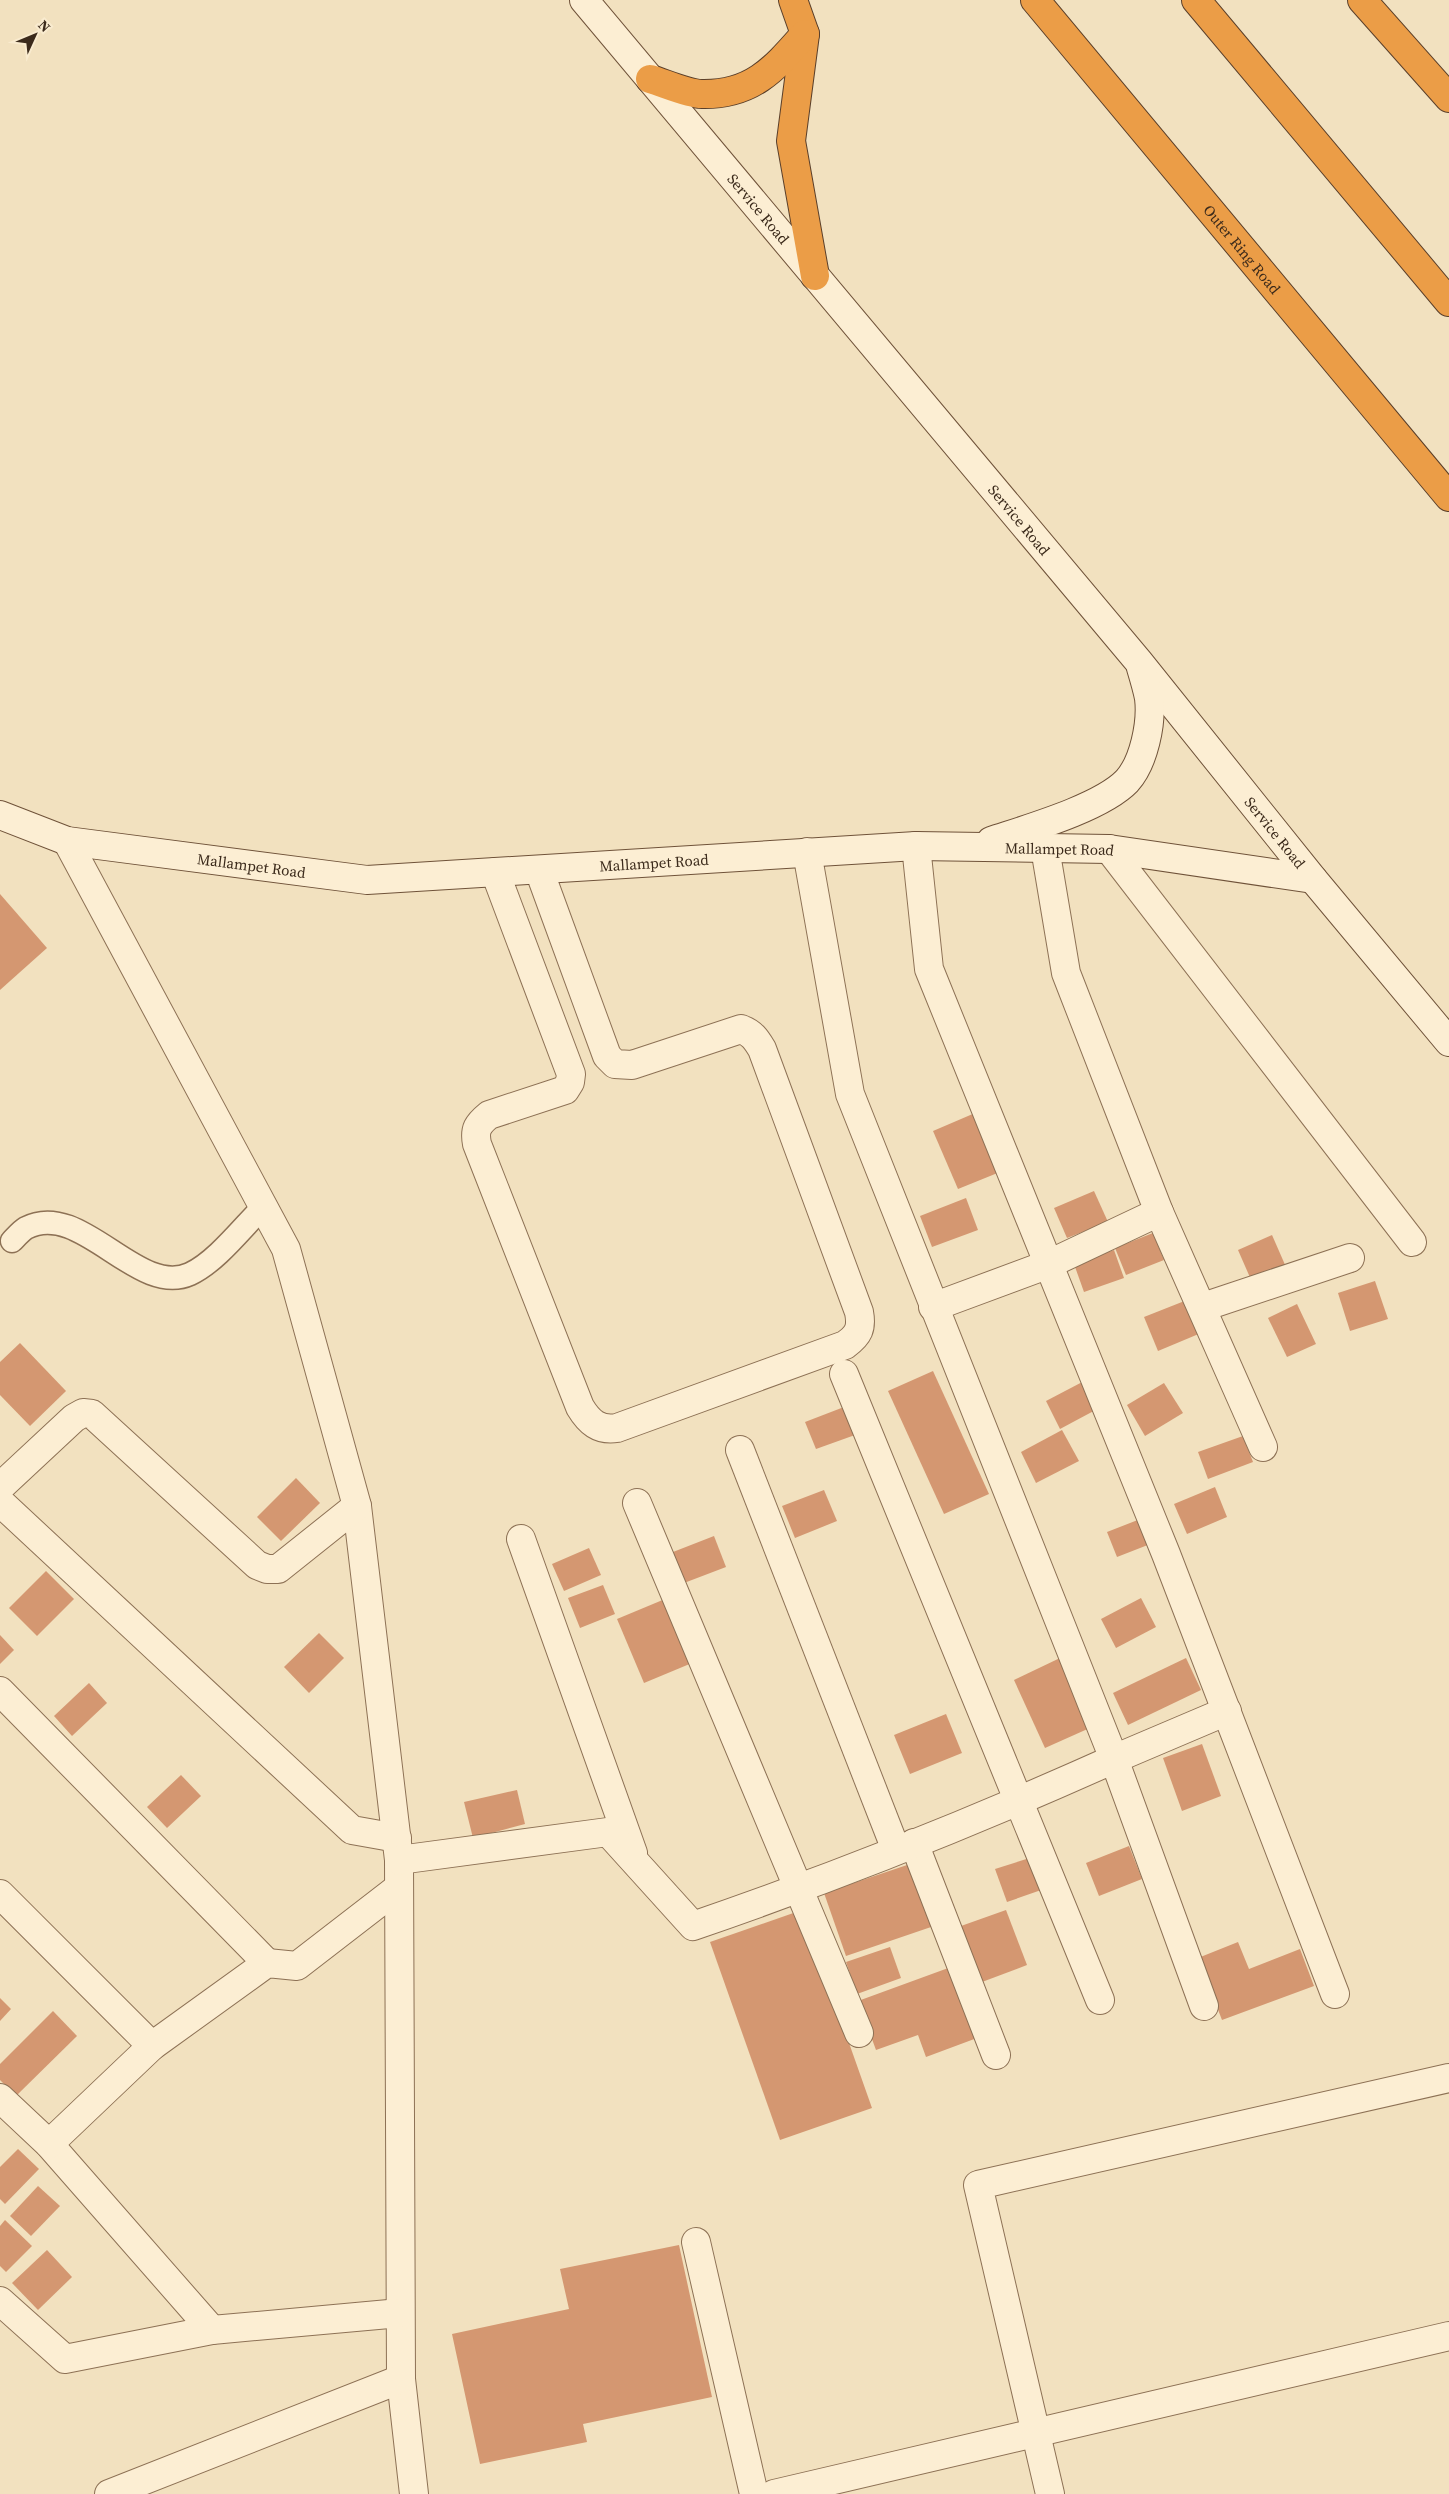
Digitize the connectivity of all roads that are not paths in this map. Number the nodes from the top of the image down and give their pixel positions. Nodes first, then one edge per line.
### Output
1 (584, 0) edge
2 (793, 0) edge
3 (1035, 0) edge
4 (1196, 0) edge
5 (1362, 0) edge
6 (805, 34) junction
7 (650, 79) junction
8 (1449, 98) edge
9 (815, 276) junction
10 (1449, 302) edge
11 (1449, 497) edge
12 (1139, 662) junction
13 (0, 816) edge
14 (67, 841) junction
15 (916, 846) junction
16 (973, 847) junction
17 (1046, 848) junction
18 (1109, 849) junction
19 (807, 852) junction
20 (539, 870) junction
21 (495, 872) junction
22 (1313, 879) junction
23 (1449, 1042) edge
24 (263, 1207) junction
25 (1159, 1212) junction
26 (12, 1241) dead end
27 (1412, 1242) dead end
28 (1350, 1258) dead end
29 (1048, 1264) junction
30 (933, 1306) junction
31 (1204, 1308) junction
32 (844, 1374) dead end
33 (1263, 1448) dead end
34 (740, 1450) dead end
35 (0, 1487) edge
36 (0, 1502) edge
37 (637, 1503) dead end
38 (357, 1506) junction
39 (521, 1539) dead end
40 (0, 1691) edge
41 (1227, 1711) junction
42 (1114, 1758) junction
43 (1020, 1801) junction
44 (905, 1846) junction
45 (398, 1849) junction
46 (637, 1864) junction
47 (398, 1888) junction
48 (799, 1890) junction
49 (0, 1894) edge
50 (267, 1963) junction
51 (1335, 1994) dead end
52 (1100, 2000) dead end
53 (1204, 2006) dead end
54 (859, 2033) dead end
55 (152, 2046) junction
56 (996, 2055) dead end
57 (1449, 2078) edge
58 (0, 2098) edge
59 (49, 2144) junction
60 (696, 2242) dead end
61 (0, 2301) edge
62 (400, 2313) junction
63 (212, 2330) junction
64 (1449, 2336) edge
65 (401, 2379) junction
66 (1035, 2433) junction
67 (108, 2494) edge
68 (414, 2494) edge
69 (754, 2494) edge
70 (774, 2494) edge
71 (1050, 2494) edge

1 - 7 street, Service Road
2 - 6 highway
3 - 11 highway, Outer Ring Road
4 - 10 highway
5 - 8 highway
6 - 7 highway
6 - 9 highway
7 - 9 street, Service Road
9 - 12 street, Service Road
12 - 16 street
12 - 22 street, Service Road
13 - 14 street, Mallampet Road
14 - 21 street, Mallampet Road
14 - 24 street
15 - 16 street, Mallampet Road
15 - 19 street, Mallampet Road
15 - 29 street
16 - 17 street, Mallampet Road
17 - 18 street, Mallampet Road
17 - 25 street
18 - 22 street, Mallampet Road
18 - 27 street
19 - 20 street, Mallampet Road
19 - 30 street
20 - 21 street, Mallampet Road
20 - 21 street
22 - 23 street, Service Road
24 - 26 lane
24 - 38 street
25 - 29 street
25 - 31 street
28 - 31 street
29 - 30 street
29 - 41 street
30 - 42 street
31 - 33 street
32 - 43 street
34 - 44 street
35 - 38 street
36 - 45 street
37 - 48 street
38 - 45 street
39 - 46 street
40 - 50 street
41 - 42 street
41 - 51 street
42 - 43 street
42 - 53 street
43 - 44 street
43 - 52 street
44 - 48 street
44 - 56 street
45 - 46 street
45 - 47 street
46 - 48 street
47 - 50 street
47 - 62 street
48 - 54 street
49 - 55 street
50 - 55 street
55 - 59 street
57 - 66 street
58 - 59 street
59 - 63 street
60 - 69 street
61 - 63 street
62 - 63 street
62 - 65 street
64 - 66 street
65 - 67 street
65 - 68 street
66 - 70 street
66 - 71 street

